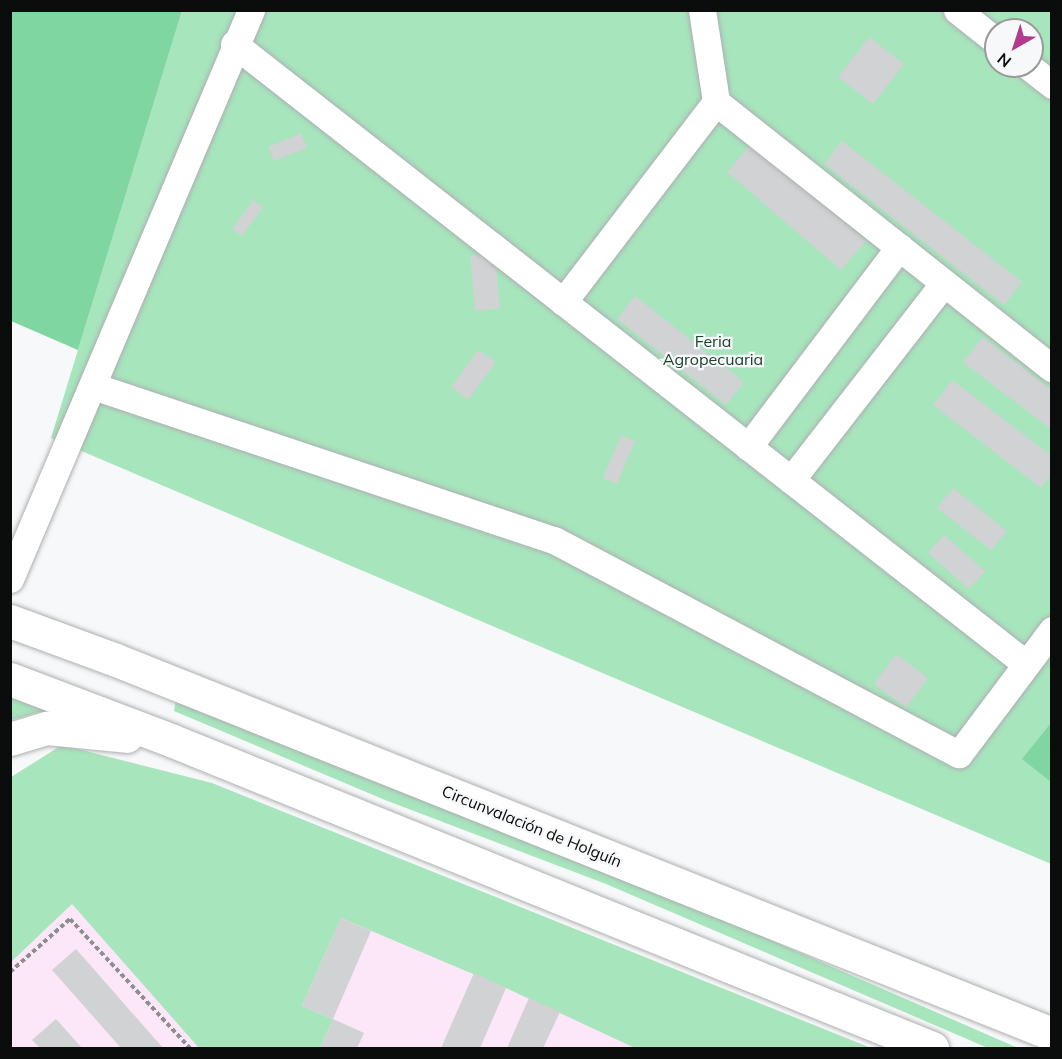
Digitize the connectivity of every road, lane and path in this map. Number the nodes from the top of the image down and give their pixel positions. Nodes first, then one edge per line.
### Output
1 (251, 10) edge
2 (702, 10) edge
3 (957, 10) edge
4 (984, 31) edge
5 (234, 44) junction
6 (717, 102) junction
7 (899, 248) junction
8 (944, 283) junction
9 (563, 302) junction
10 (1052, 368) edge
11 (93, 386) junction
12 (748, 447) junction
13 (791, 480) junction
14 (10, 579) edge
15 (10, 621) edge
16 (1052, 630) edge
17 (1026, 664) junction
18 (10, 679) edge
19 (10, 739) edge
20 (173, 741) junction
21 (10, 972) edge
22 (1052, 1034) edge
23 (190, 1048) edge
24 (932, 1048) edge

1 - 5 street
2 - 6 street
3 - 4 street
5 - 9 street
5 - 11 street
6 - 7 street
6 - 9 street
7 - 8 street
7 - 12 street
8 - 10 street
8 - 13 street
9 - 12 street
11 - 14 street
11 - 17 street
12 - 13 street
13 - 17 street
15 - 22 highway, Circunvalación de Holguín
16 - 17 street
18 - 20 highway
19 - 20 highway
20 - 24 highway
21 - 23 path

